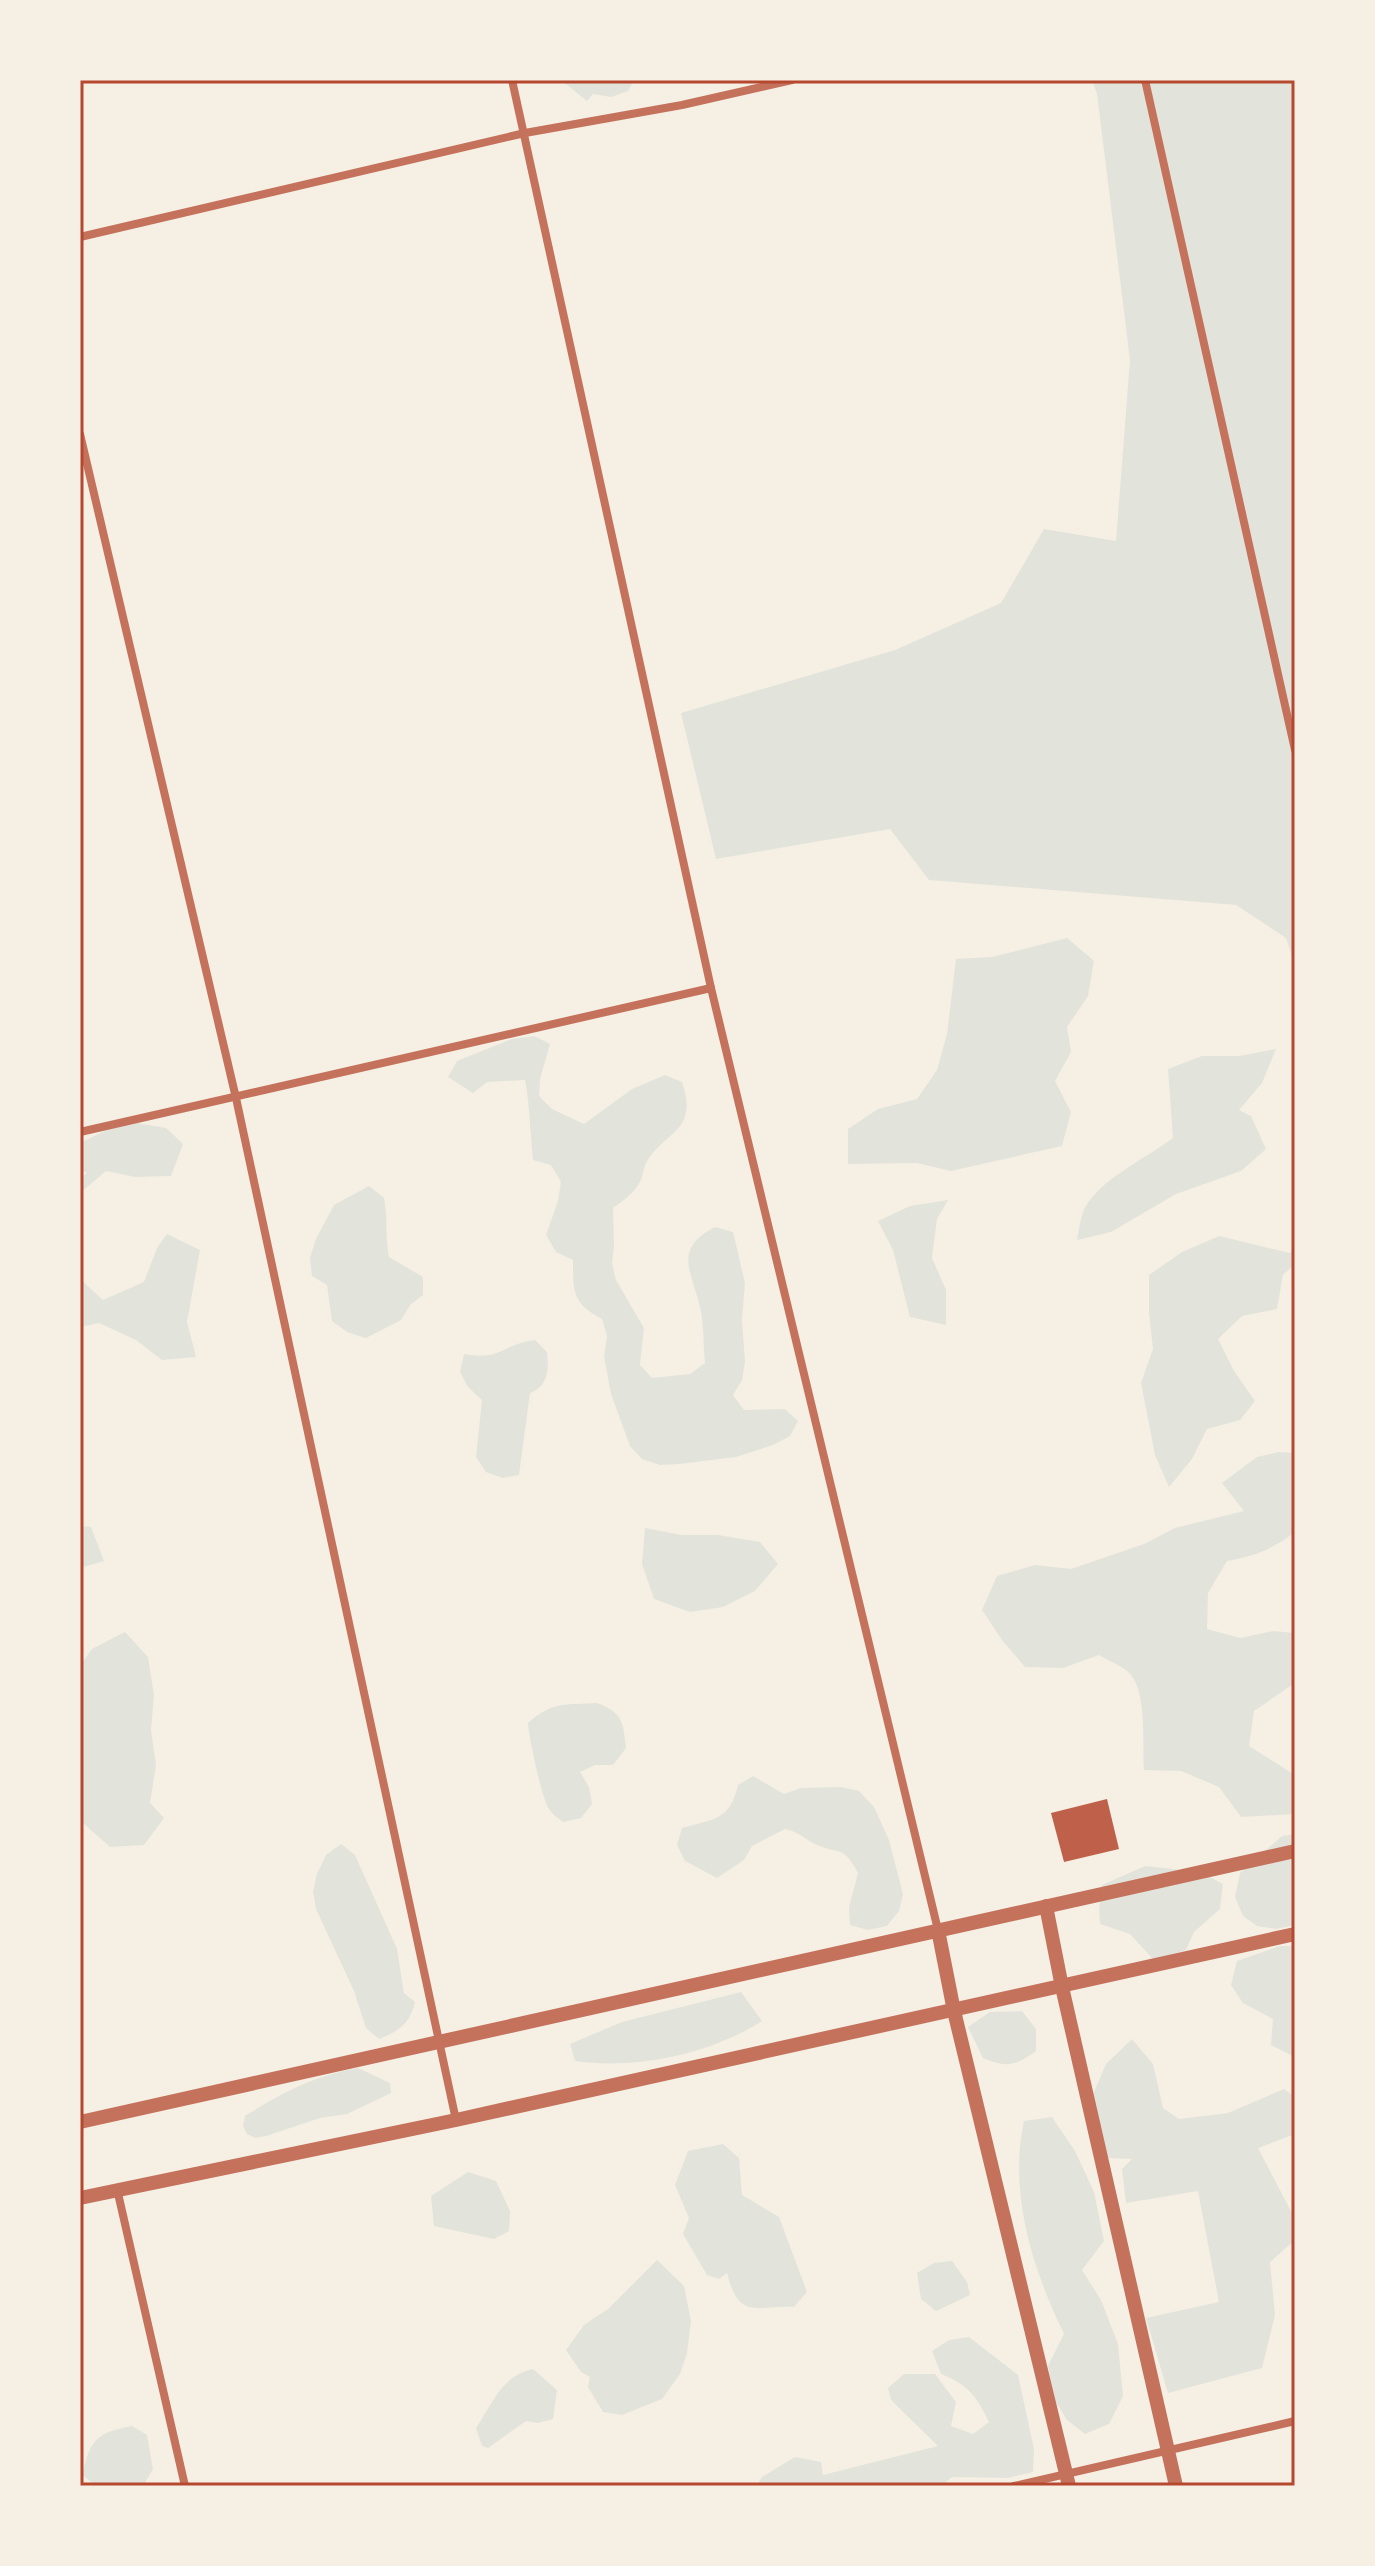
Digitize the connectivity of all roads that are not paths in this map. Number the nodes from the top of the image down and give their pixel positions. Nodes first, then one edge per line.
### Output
1 (512, 80) edge
2 (792, 80) edge
3 (1145, 80) edge
4 (525, 133) junction
5 (80, 237) edge
6 (80, 434) edge
7 (1295, 750) edge
8 (711, 988) junction
9 (236, 1098) junction
10 (80, 1132) edge
11 (1295, 1851) edge
12 (1046, 1906) junction
13 (938, 1930) junction
14 (1295, 1934) edge
15 (1062, 1987) junction
16 (954, 2011) junction
17 (438, 2042) junction
18 (456, 2120) junction
19 (80, 2122) edge
20 (117, 2189) junction
21 (80, 2198) edge
22 (1295, 2421) edge
23 (1168, 2451) junction
24 (1067, 2480) edge
25 (185, 2486) edge
26 (1014, 2486) edge
27 (1176, 2486) edge

1 - 4 street
2 - 4 street
3 - 7 street
4 - 5 street
4 - 8 street
6 - 9 street
8 - 9 street
8 - 13 street
9 - 10 street
9 - 17 street
11 - 12 street
12 - 13 street
12 - 15 street
13 - 16 street
13 - 17 street
14 - 15 street
15 - 16 street
15 - 23 street
16 - 18 street
16 - 24 street
17 - 18 street
17 - 19 street
18 - 20 street
20 - 21 street
20 - 25 street
22 - 23 street
23 - 24 street
23 - 27 street
24 - 26 street

